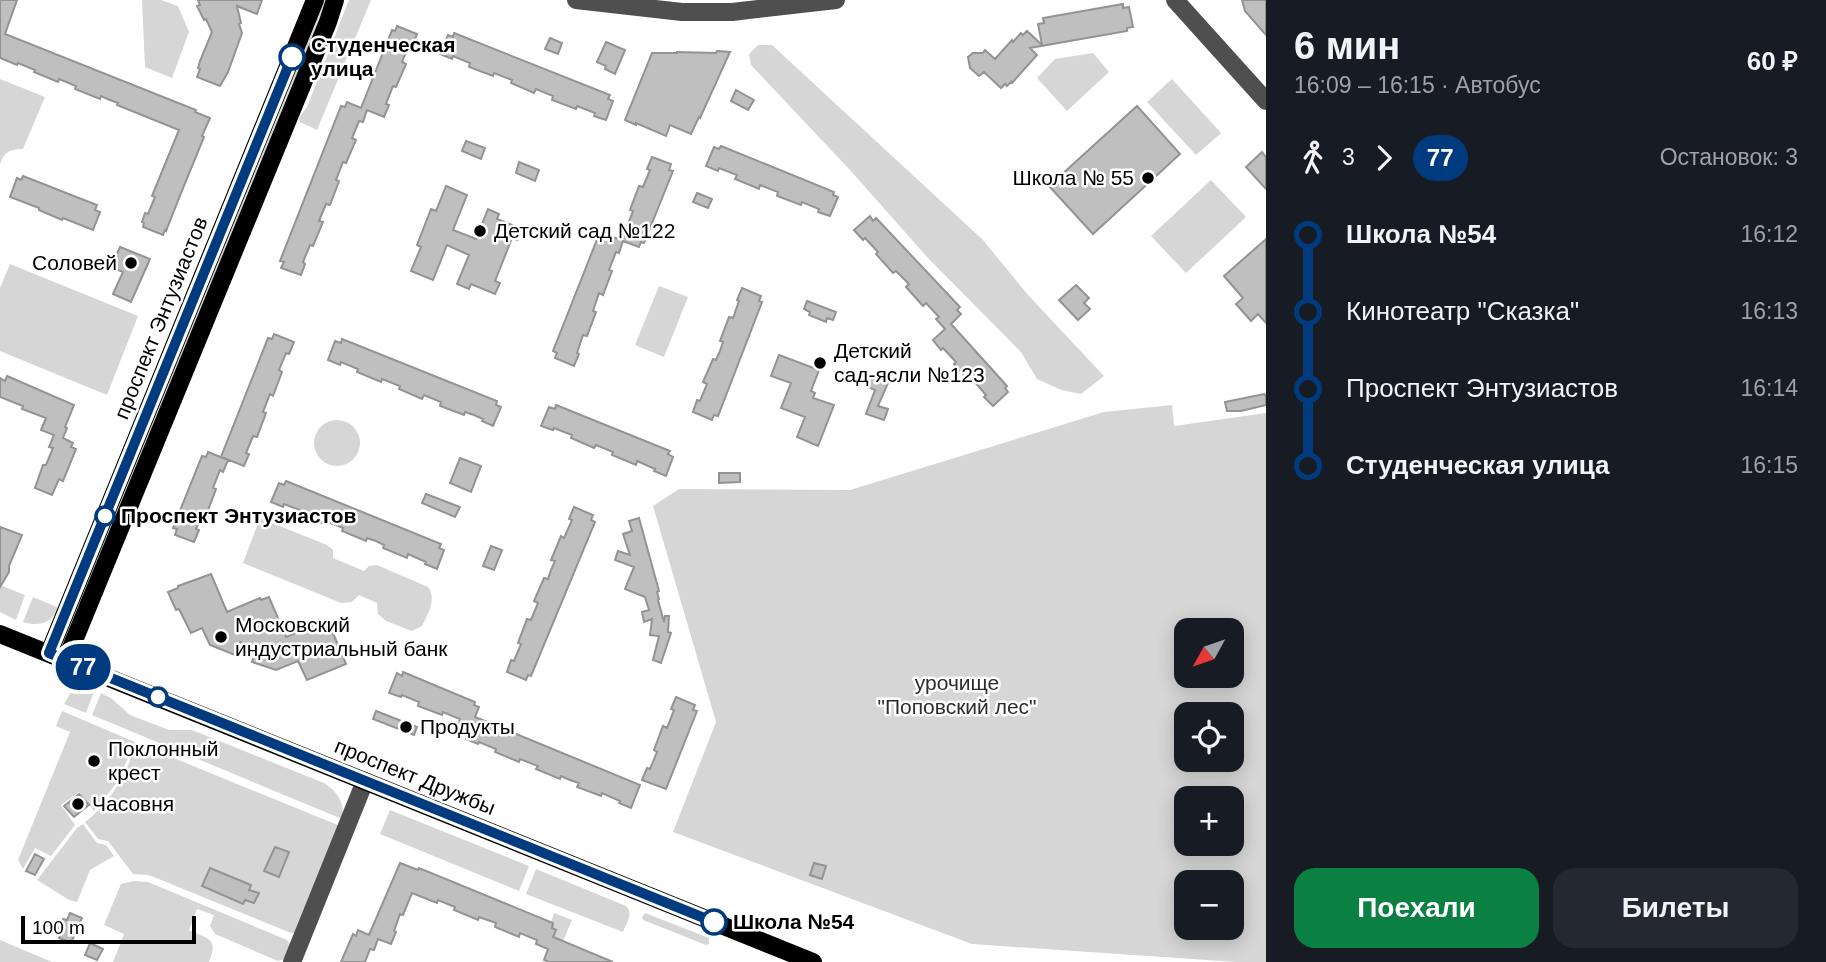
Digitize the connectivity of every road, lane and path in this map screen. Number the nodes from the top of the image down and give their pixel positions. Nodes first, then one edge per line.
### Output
1 (314, 0) edge
2 (335, 0) edge
3 (576, 0) edge
4 (836, 0) edge
5 (651, 4) edge
6 (1179, 5) edge
7 (1266, 101) edge
8 (0, 634) edge
9 (49, 653) junction
10 (66, 660) junction
11 (365, 781) junction
12 (292, 962) edge
13 (813, 962) edge

1 - 9 main road, проспект Энтузиастов
2 - 10 main road, проспект Энтузиастов
3 - 5 street
4 - 5 street
6 - 7 street
8 - 9 main road, проспект Дружбы
9 - 10 main road, проспект Дружбы
10 - 11 main road, проспект Дружбы
11 - 12 street
11 - 13 main road, проспект Дружбы

